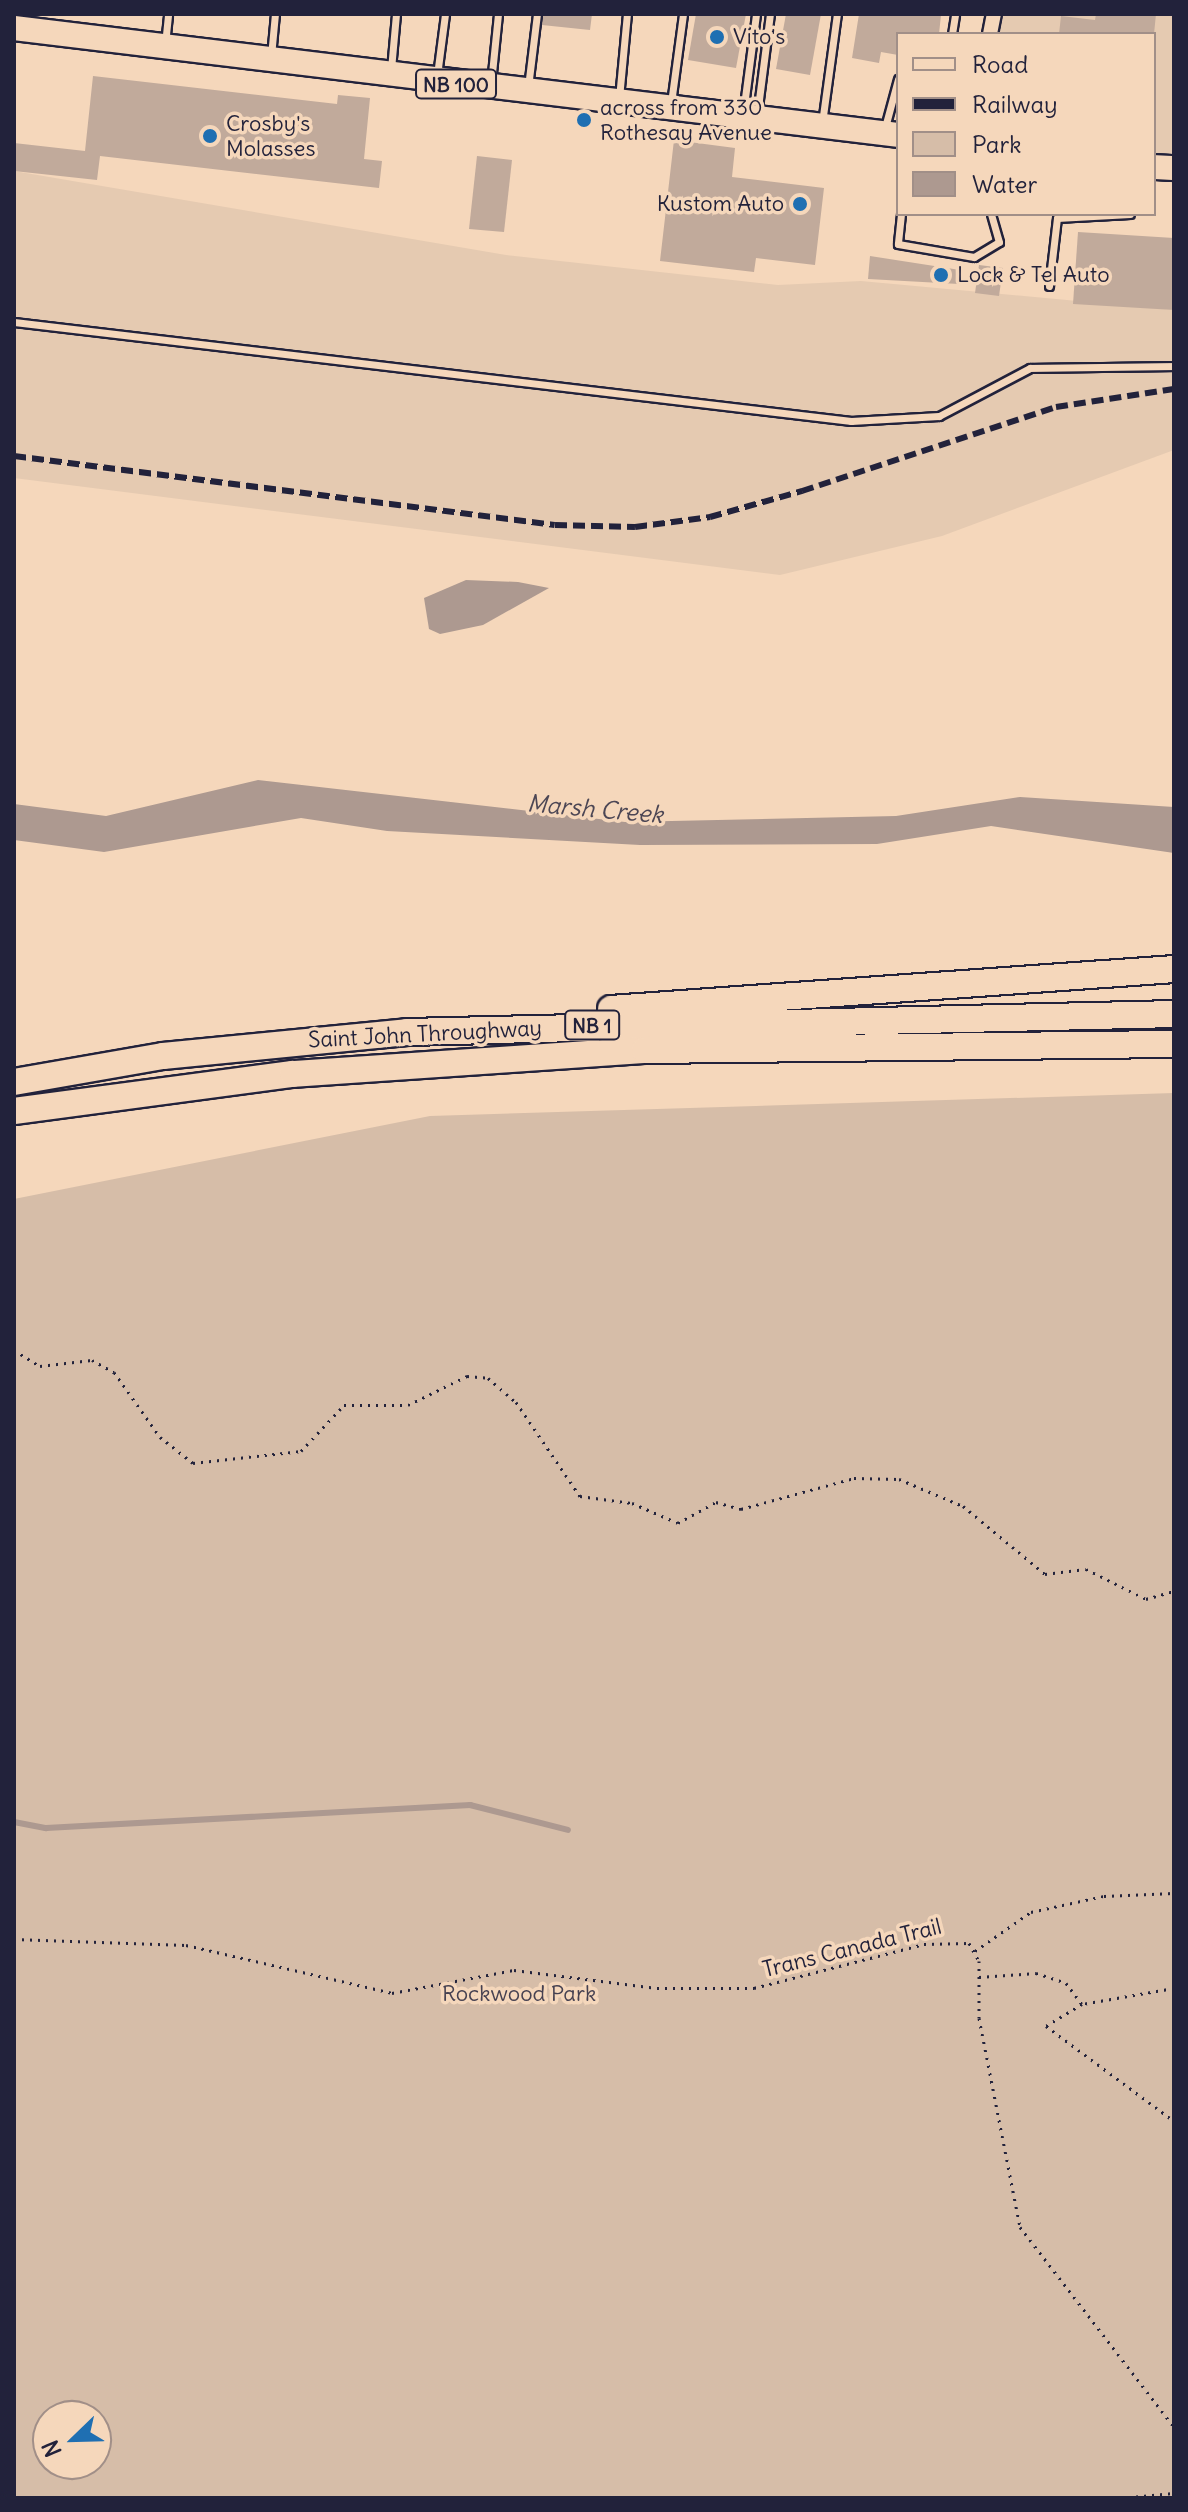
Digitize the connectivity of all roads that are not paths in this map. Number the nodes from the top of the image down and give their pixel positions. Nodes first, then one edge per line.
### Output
1 (168, 14) edge
2 (275, 14) edge
3 (396, 14) edge
4 (445, 14) edge
5 (498, 14) edge
6 (537, 14) edge
7 (627, 14) edge
8 (683, 14) edge
9 (756, 14) edge
10 (770, 14) edge
11 (837, 14) edge
12 (42, 23) edge
13 (14, 28) edge
14 (165, 48) junction
15 (271, 61) junction
16 (391, 76) junction
17 (436, 81) junction
18 (491, 88) junction
19 (528, 93) junction
20 (896, 95) edge
21 (619, 104) junction
22 (670, 111) junction
23 (749, 120) junction
24 (821, 130) junction
25 (891, 134) edge
26 (901, 216) edge
27 (993, 216) edge
28 (1094, 216) edge
29 (1049, 286) dead end
30 (14, 322) edge
31 (1174, 366) edge
32 (1174, 969) edge
33 (1174, 1014) edge
34 (407, 1032) junction
35 (1174, 1044) edge
36 (1024, 1049) junction
37 (1174, 1059) edge
38 (14, 1082) edge
39 (14, 1111) edge

1 - 14 lane
2 - 15 lane
3 - 16 lane
4 - 17 lane
5 - 18 lane
6 - 19 lane
7 - 21 lane
8 - 22 lane
9 - 23 lane
10 - 23 lane
11 - 24 lane
12 - 13 main road, NB 100
12 - 14 main road, NB 100
14 - 15 main road, NB 100
15 - 16 main road, NB 100
16 - 17 main road, NB 100
17 - 18 main road, NB 100
18 - 19 main road, NB 100
19 - 21 main road, NB 100
20 - 25 lane
21 - 22 main road, NB 100
22 - 23 main road, NB 100
23 - 24 main road, NB 100
24 - 25 main road, NB 100
26 - 27 lane
28 - 29 lane
30 - 31 lane
32 - 34 highway
33 - 34 highway, Saint John Throughway / NB 1
34 - 38 highway, Saint John Throughway / NB 1
35 - 36 highway, Saint John Throughway / NB 1
36 - 37 highway
36 - 39 highway, Saint John Throughway / NB 1

